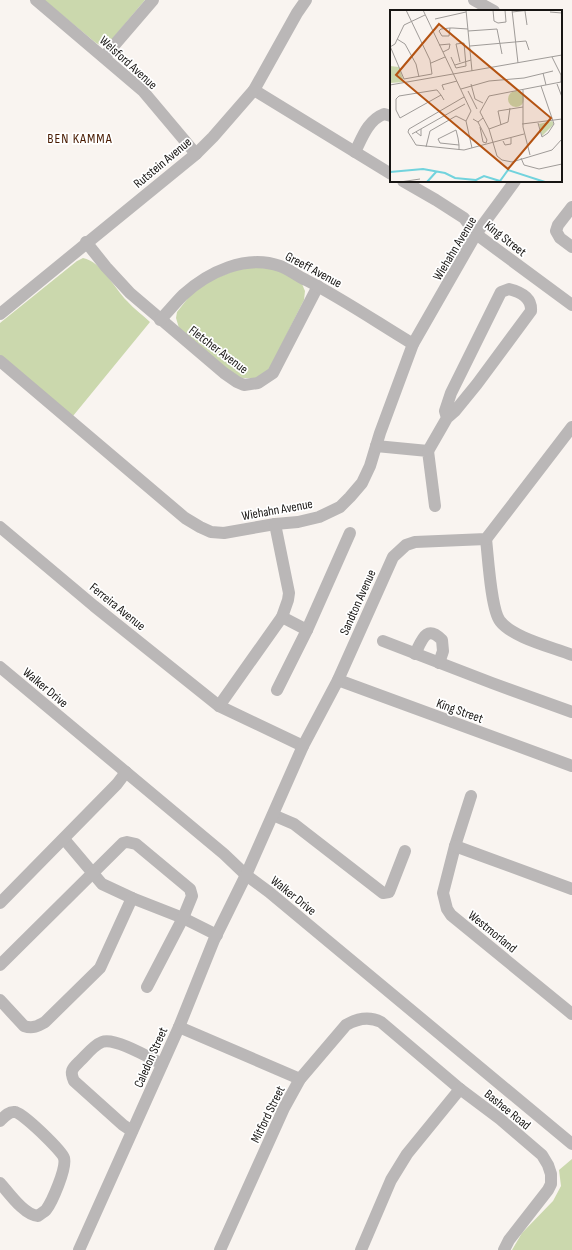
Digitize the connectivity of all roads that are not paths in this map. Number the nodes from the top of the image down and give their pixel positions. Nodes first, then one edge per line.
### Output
1 (36, 0) edge
2 (153, 0) edge
3 (306, 0) edge
4 (474, 0) edge
5 (492, 10) edge
6 (104, 57) junction
7 (254, 90) junction
8 (390, 116) edge
9 (355, 152) junction
10 (196, 154) junction
11 (390, 173) edge
12 (407, 182) edge
13 (514, 182) edge
14 (419, 185) edge
15 (572, 207) edge
16 (476, 234) junction
17 (86, 242) junction
18 (572, 247) edge
19 (318, 286) junction
20 (572, 305) edge
21 (0, 314) edge
22 (160, 320) junction
23 (413, 344) junction
24 (0, 361) edge
25 (447, 418) junction
26 (572, 426) edge
27 (376, 446) junction
28 (428, 451) junction
29 (435, 506) dead end
30 (275, 524) junction
31 (0, 527) edge
32 (350, 533) dead end
33 (486, 539) junction
34 (282, 617) junction
35 (307, 630) junction
36 (383, 641) dead end
37 (415, 654) junction
38 (572, 655) edge
39 (439, 663) junction
40 (0, 667) edge
41 (338, 680) junction
42 (277, 690) dead end
43 (219, 706) junction
44 (572, 712) edge
45 (303, 746) junction
46 (572, 766) edge
47 (126, 772) junction
48 (471, 796) dead end
49 (273, 815) junction
50 (64, 839) junction
51 (455, 846) junction
52 (405, 851) dead end
53 (93, 873) junction
54 (246, 875) junction
55 (572, 889) edge
56 (132, 898) junction
57 (0, 903) edge
58 (183, 918) junction
59 (217, 935) junction
60 (0, 965) edge
61 (148, 987) dead end
62 (0, 1000) edge
63 (572, 1014) edge
64 (369, 1018) joint
65 (179, 1027) junction
66 (162, 1064) junction
67 (300, 1080) junction
68 (460, 1089) junction
69 (0, 1121) edge
70 (132, 1131) junction
71 (572, 1144) edge
72 (0, 1183) edge
73 (79, 1250) edge
74 (220, 1250) edge
75 (361, 1250) edge
76 (504, 1250) edge

1 - 6 street, Welsford Avenue
2 - 6 street
3 - 7 street, Rutstein Avenue
4 - 5 street
6 - 10 street, Welsford Avenue
7 - 9 street
7 - 10 street, Rutstein Avenue
8 - 9 street
9 - 11 street
10 - 17 street, Rutstein Avenue
12 - 14 street, King Street
13 - 16 street, Wiehahn Avenue
14 - 16 street, King Street
15 - 18 street
16 - 20 street, King Street
16 - 23 street, Wiehahn Avenue
17 - 21 street, Rutstein Avenue
17 - 22 street, Fletcher Avenue
19 - 22 street, Greeff Avenue
19 - 22 street, Fletcher Avenue
19 - 23 street, Greeff Avenue
23 - 27 street, Wiehahn Avenue
24 - 30 street, Wiehahn Avenue
25 - 25 street
25 - 28 street
26 - 33 street
27 - 28 street
27 - 30 street, Wiehahn Avenue
28 - 29 street
30 - 34 street
31 - 43 street, Ferreira Avenue
32 - 35 street
33 - 38 street
33 - 41 street, Sandton Avenue
34 - 35 street
34 - 43 street
35 - 42 street
36 - 37 street
37 - 39 street
37 - 39 street
39 - 44 street
40 - 47 street, Walker Drive
41 - 45 street, Sandton Avenue
41 - 46 street, King Street
43 - 45 street, Ferreira Avenue
45 - 49 street, Sandton Avenue
47 - 50 street
47 - 54 street, Walker Drive
48 - 51 street, Westmorland
49 - 52 street
49 - 54 street, Sandton Avenue
50 - 53 street
50 - 57 street
51 - 55 street
51 - 63 street, Westmorland
53 - 56 street
53 - 58 street
53 - 60 street
54 - 59 street, Caledon Street
54 - 71 street, Walker Drive
56 - 58 street
56 - 62 street
58 - 59 street
58 - 61 street
59 - 65 street, Caledon Street
64 - 67 street, Mitford Street
64 - 68 street, Bashee Road
65 - 66 street, Caledon Street
65 - 67 street
66 - 70 street, Caledon Street
66 - 70 street
67 - 74 street, Mitford Street
68 - 75 street
68 - 76 street, Bashee Road
69 - 72 street
70 - 73 street, Caledon Street

